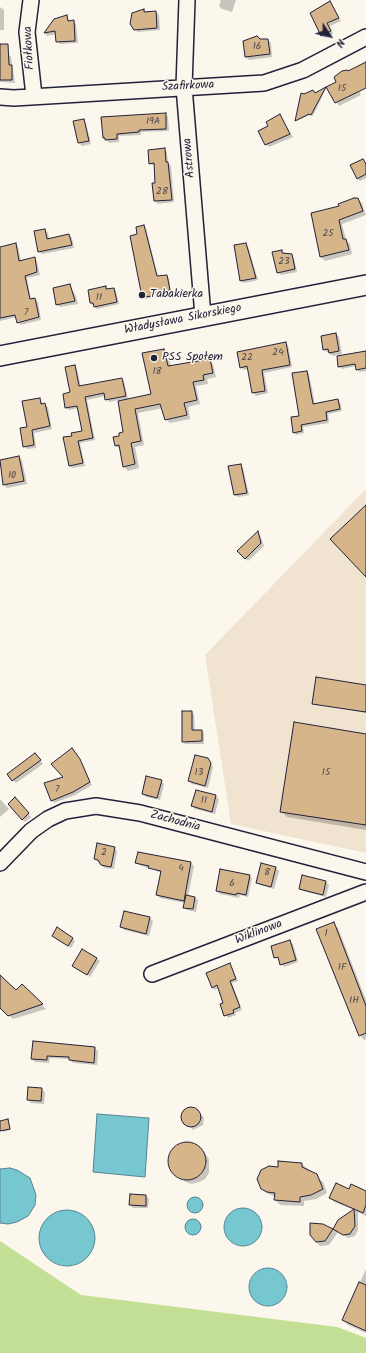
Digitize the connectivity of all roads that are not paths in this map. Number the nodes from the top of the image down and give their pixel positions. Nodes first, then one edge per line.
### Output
1 (31, 0) edge
2 (187, 0) edge
3 (366, 37) edge
4 (184, 87) junction
5 (34, 96) junction
6 (0, 97) edge
7 (366, 285) edge
8 (203, 316) junction
9 (0, 356) edge
10 (0, 863) edge
11 (366, 872) edge
12 (366, 892) edge
13 (152, 974) dead end

1 - 5 street, Fiołkowa
2 - 4 street, Astrowa
3 - 4 street, Szafirkowa
4 - 5 street, Szafirkowa
4 - 8 street, Astrowa
5 - 6 street, Szafirkowa
7 - 8 main road, Władysława Sikorskiego
8 - 9 main road, Władysława Sikorskiego
10 - 11 street, Zachodnia
12 - 13 street, Wiklinowa

